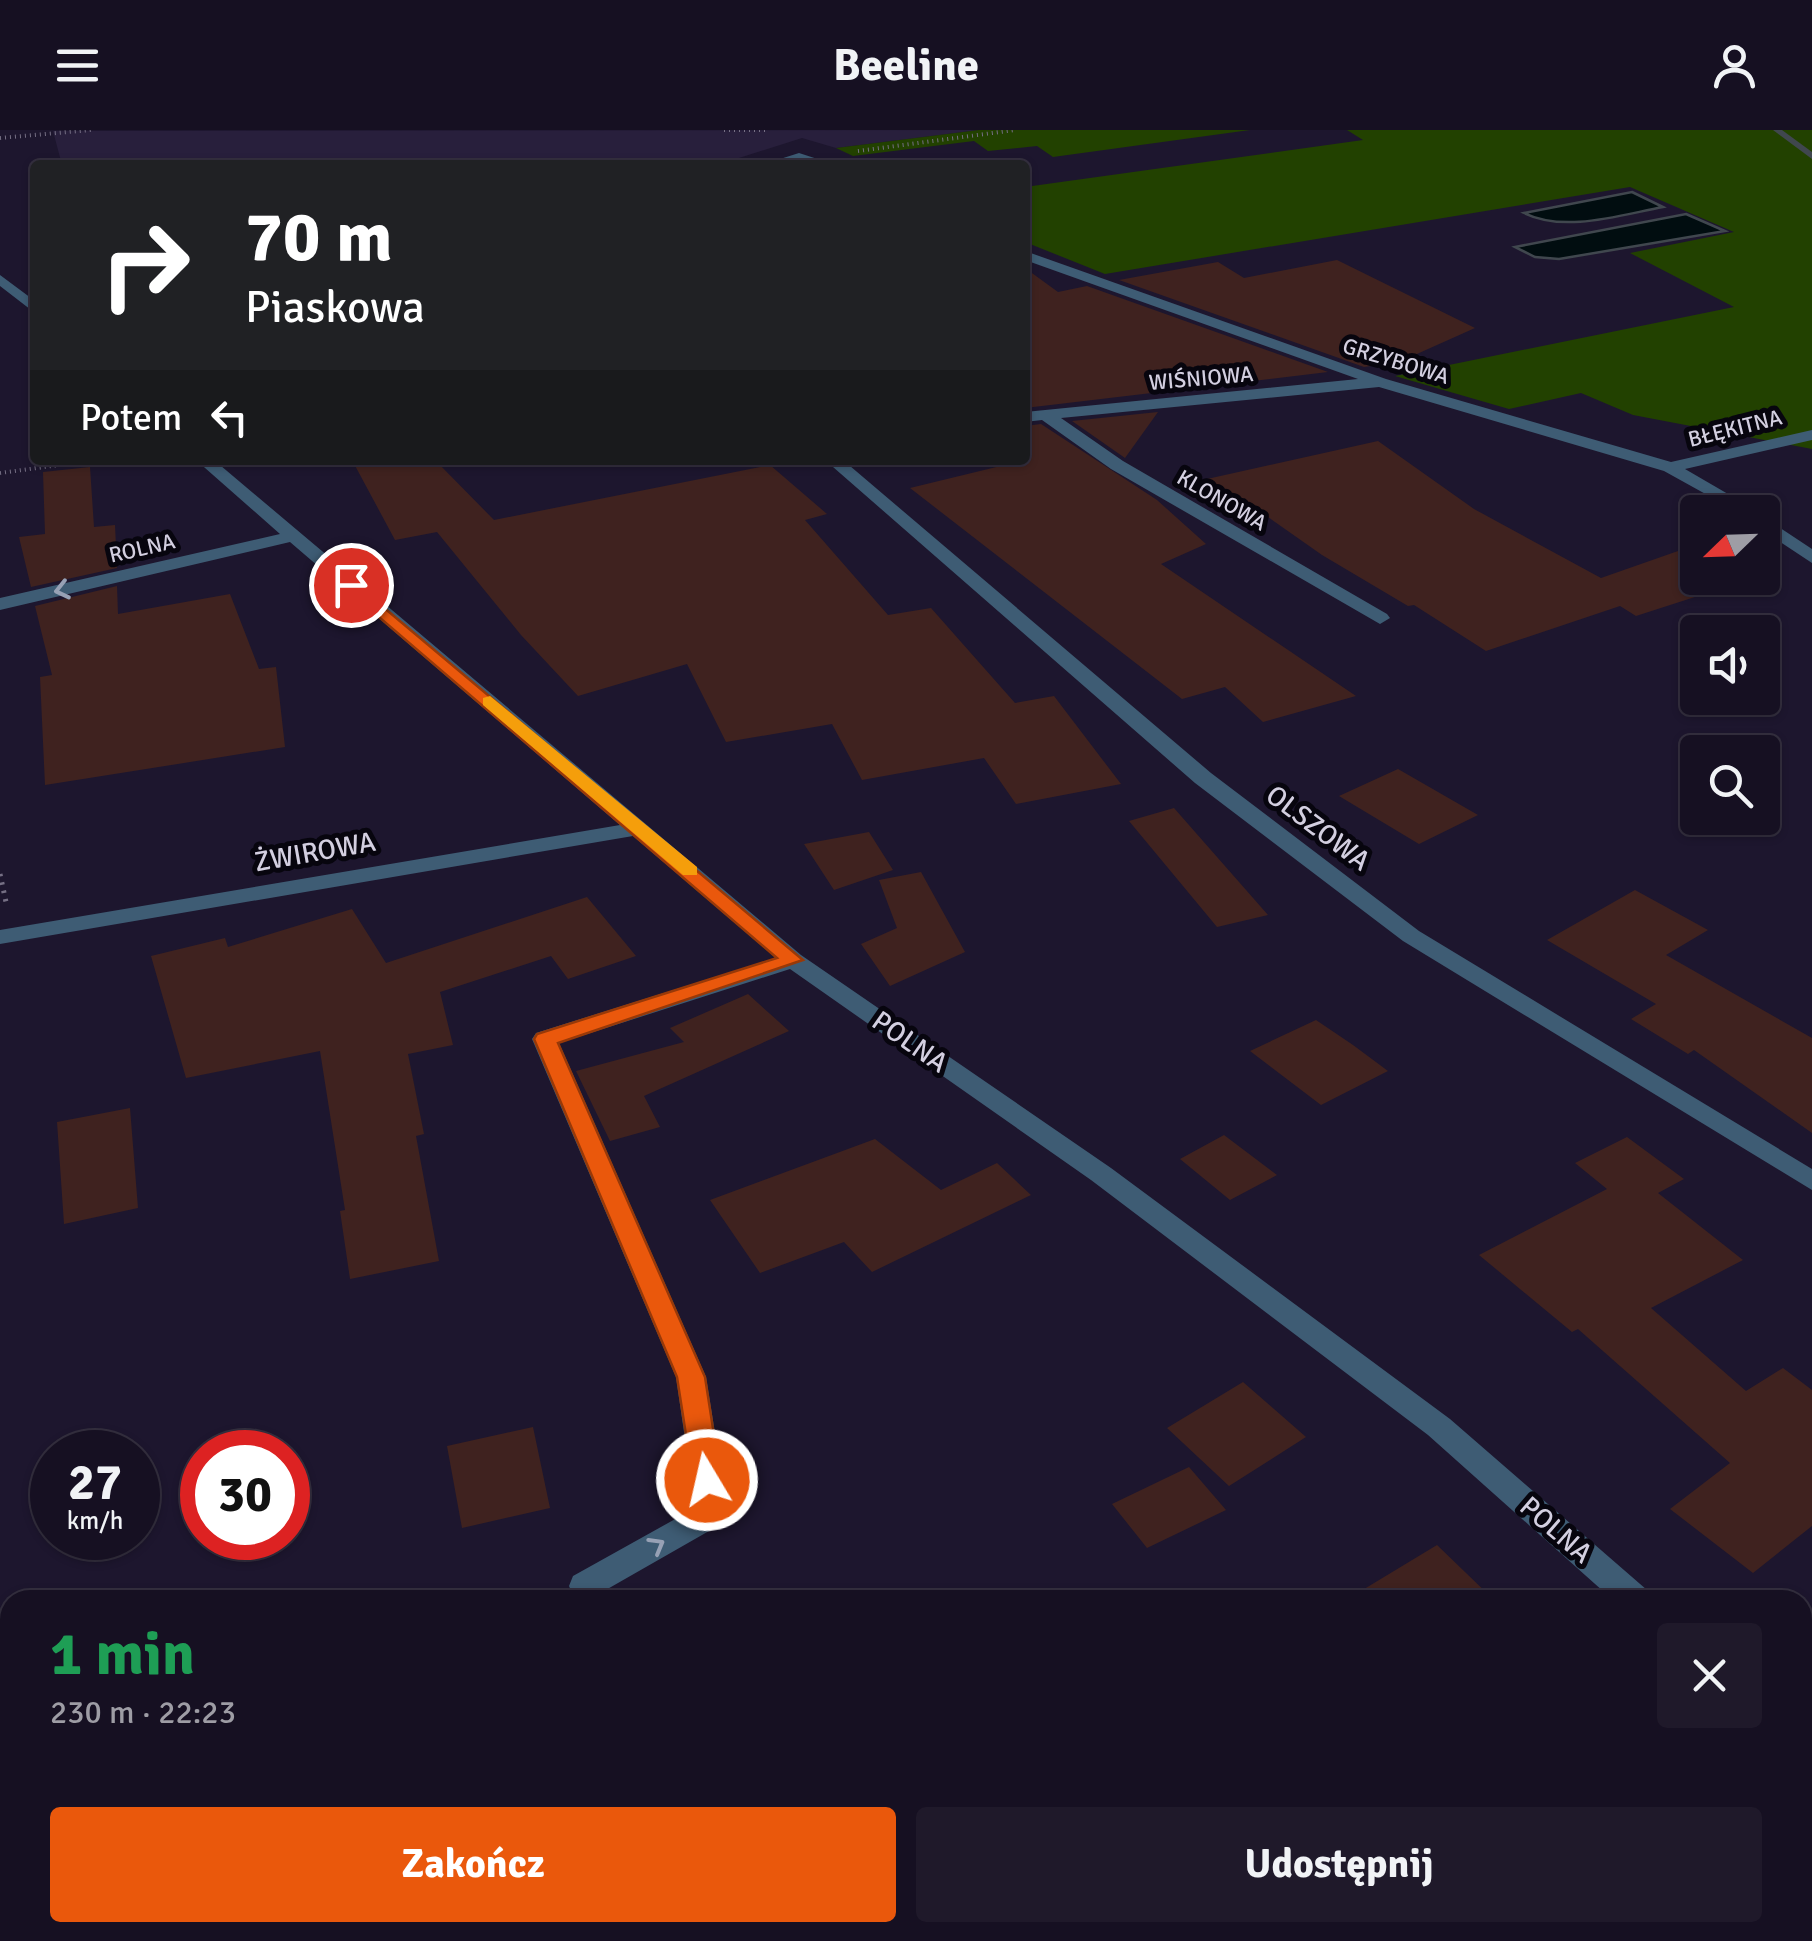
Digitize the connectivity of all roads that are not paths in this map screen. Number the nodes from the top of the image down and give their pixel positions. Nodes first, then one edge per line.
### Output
1 (1030, 257) edge
2 (0, 280) edge
3 (30, 305) edge
4 (1380, 382) junction
5 (1035, 416) edge
6 (1812, 434) edge
7 (210, 465) edge
8 (839, 465) edge
9 (1670, 467) junction
10 (1723, 495) edge
11 (1780, 535) edge
12 (294, 536) junction
13 (1812, 558) edge
14 (0, 604) edge
15 (1380, 618) dead end
16 (640, 828) junction
17 (0, 937) edge
18 (792, 960) junction
19 (1812, 1181) edge
20 (588, 1590) edge
21 (1624, 1590) edge

1 - 4 street, GRZYBOWA
2 - 3 street
4 - 5 street, WIŚNIOWA
4 - 9 street, GRZYBOWA
5 - 15 street, KLONOWA
6 - 9 street, BŁĘKITNA
7 - 12 street, POLNA
8 - 19 street, OLSZOWA
9 - 10 street, GRZYBOWA
11 - 13 street
12 -> 14 street, ROLNA
12 - 16 street, POLNA
16 - 17 street, ŻWIROWA
16 - 18 street, POLNA
20 -> 18 street
18 - 21 street, POLNA

